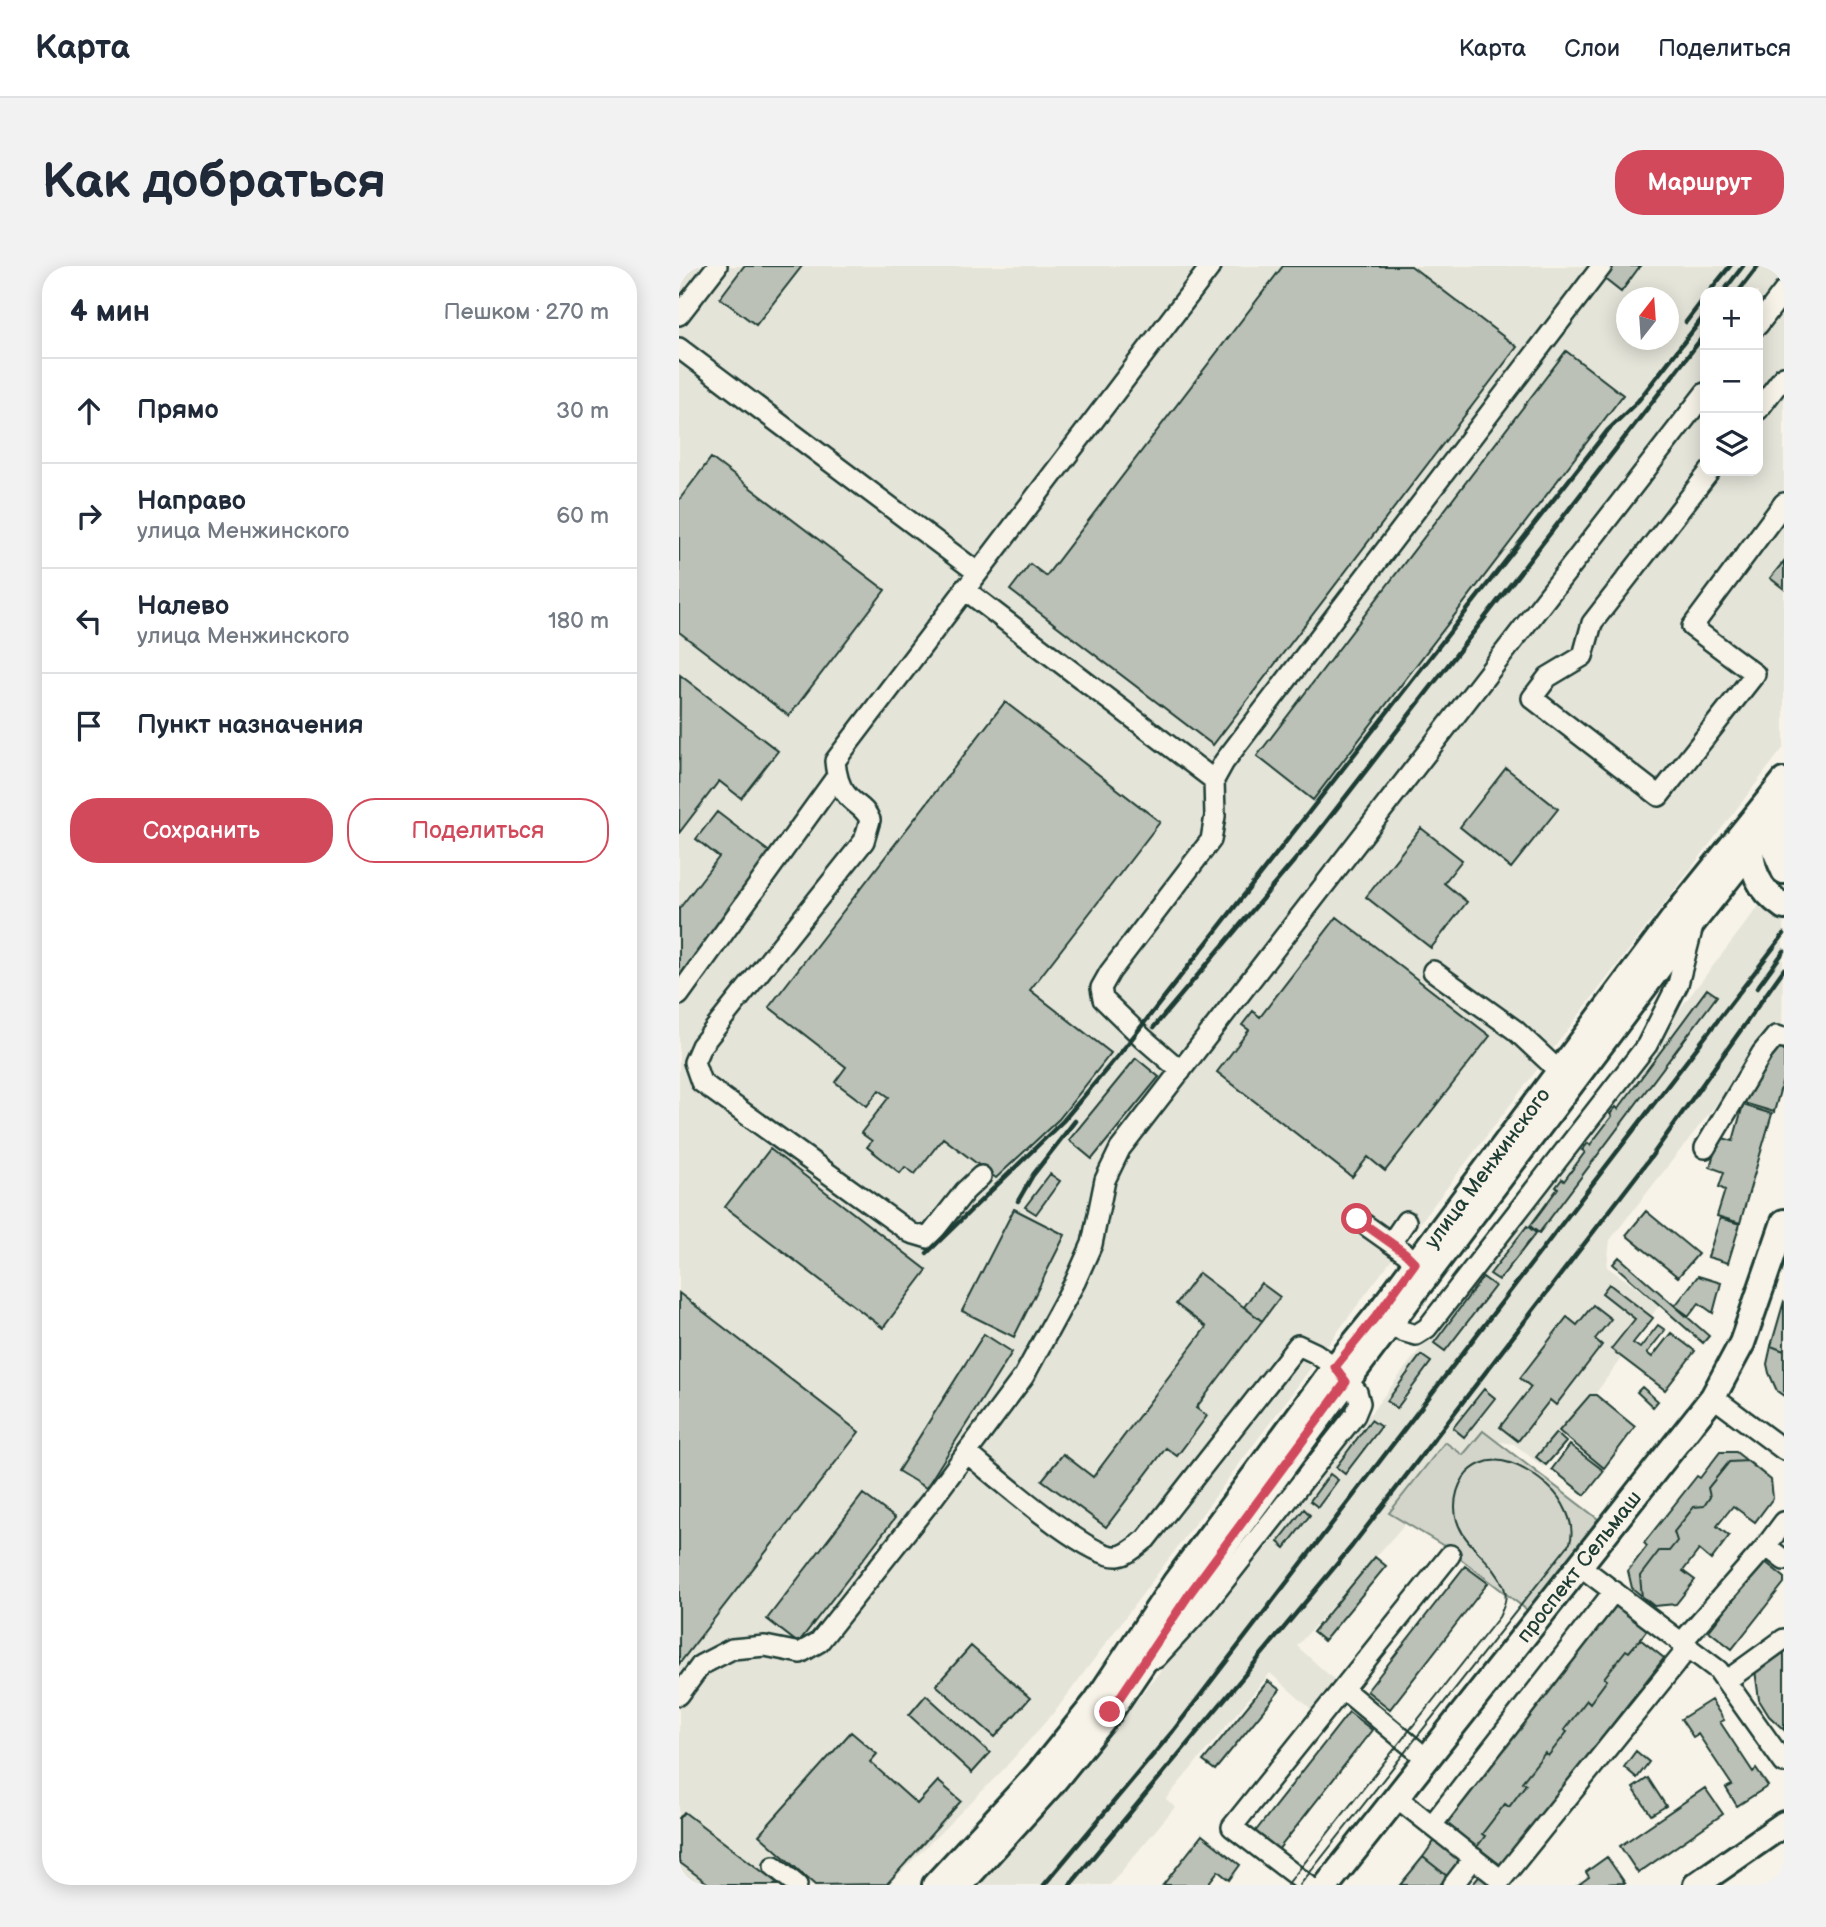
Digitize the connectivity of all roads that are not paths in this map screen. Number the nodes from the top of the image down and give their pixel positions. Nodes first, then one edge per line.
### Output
1 (717, 266) edge
2 (1211, 266) edge
3 (1602, 266) edge
4 (1784, 291) edge
5 (679, 315) edge
6 (1763, 318) edge
7 (679, 348) edge
8 (1784, 376) edge
9 (1700, 399) edge
10 (1763, 403) edge
11 (1706, 476) edge
12 (1784, 503) edge
13 (977, 572) junction
14 (964, 589) junction
15 (837, 776) junction
16 (1214, 780) junction
17 (1784, 781) edge
18 (1777, 813) edge
19 (1769, 884) edge
20 (1707, 891) junction
21 (1694, 921) junction
22 (1433, 971) dead end
23 (679, 995) edge
24 (1784, 1038) edge
25 (1181, 1070) junction
26 (1560, 1072) junction
27 (1705, 1148) dead end
28 (981, 1176) dead end
29 (1357, 1219) dead end
30 (1406, 1221) dead end
31 (1784, 1222) edge
32 (1391, 1243) junction
33 (1422, 1268) junction
34 (1392, 1324) junction
35 (1341, 1375) junction
36 (1713, 1397) junction
37 (1784, 1450) edge
38 (967, 1452) junction
39 (1784, 1522) edge
40 (1766, 1546) junction
41 (1450, 1556) dead end
42 (1784, 1560) edge
43 (1580, 1566) junction
44 (1614, 1591) junction
45 (1784, 1639) edge
46 (1686, 1644) junction
47 (1726, 1681) junction
48 (1343, 1689) junction
49 (679, 1695) edge
50 (1427, 1759) junction
51 (1784, 1763) edge
52 (1396, 1797) junction
53 (1784, 1824) edge
54 (1432, 1825) junction
55 (1474, 1858) junction
56 (774, 1866) dead end
57 (797, 1885) edge
58 (935, 1885) edge
59 (960, 1885) edge
60 (1308, 1885) edge
61 (1327, 1885) edge
62 (1453, 1885) edge
63 (1696, 1885) edge

1 - 5 street
2 - 13 street
3 - 16 street
4 - 6 street
7 - 13 street
8 - 10 street
9 - 25 street
11 - 12 street
13 - 14 street
14 - 15 street
14 - 16 street
15 - 23 street
15 - 28 street
16 - 25 street
17 - 18 main road, улица Менжинского
18 - 19 main road
18 - 19 main road, улица Менжинского
18 - 20 main road, улица Менжинского
19 - 20 main road, улица Менжинского
19 - 20 main road
20 - 21 main road, улица Менжинского
20 - 26 main road, улица Менжинского
21 - 33 main road, улица Менжинского
21 - 34 street
22 - 26 street
24 - 27 street
25 - 38 street
26 - 33 main road, улица Менжинского
29 - 32 street
30 - 32 street
31 - 36 main road, проспект Сельмаш
32 - 33 street
33 - 34 main road, улица Менжинского
33 - 35 main road, улица Менжинского
34 - 35 main road, улица Менжинского
35 - 38 street
35 - 58 main road, улица Менжинского
35 - 59 main road, улица Менжинского
36 - 37 street
36 - 43 main road, проспект Сельмаш
38 - 49 street
39 - 40 street
40 - 42 street
40 - 46 street
41 - 48 street
43 - 44 street
43 - 50 main road, проспект Сельмаш
44 - 46 street
44 - 54 street
45 - 47 street
46 - 47 street
46 - 55 street
47 - 51 street
48 - 50 street
48 - 60 street
50 - 52 main road, проспект Сельмаш
52 - 54 street
52 - 61 main road, проспект Сельмаш
53 - 63 main road
54 - 55 street
55 - 62 street
56 - 57 street

